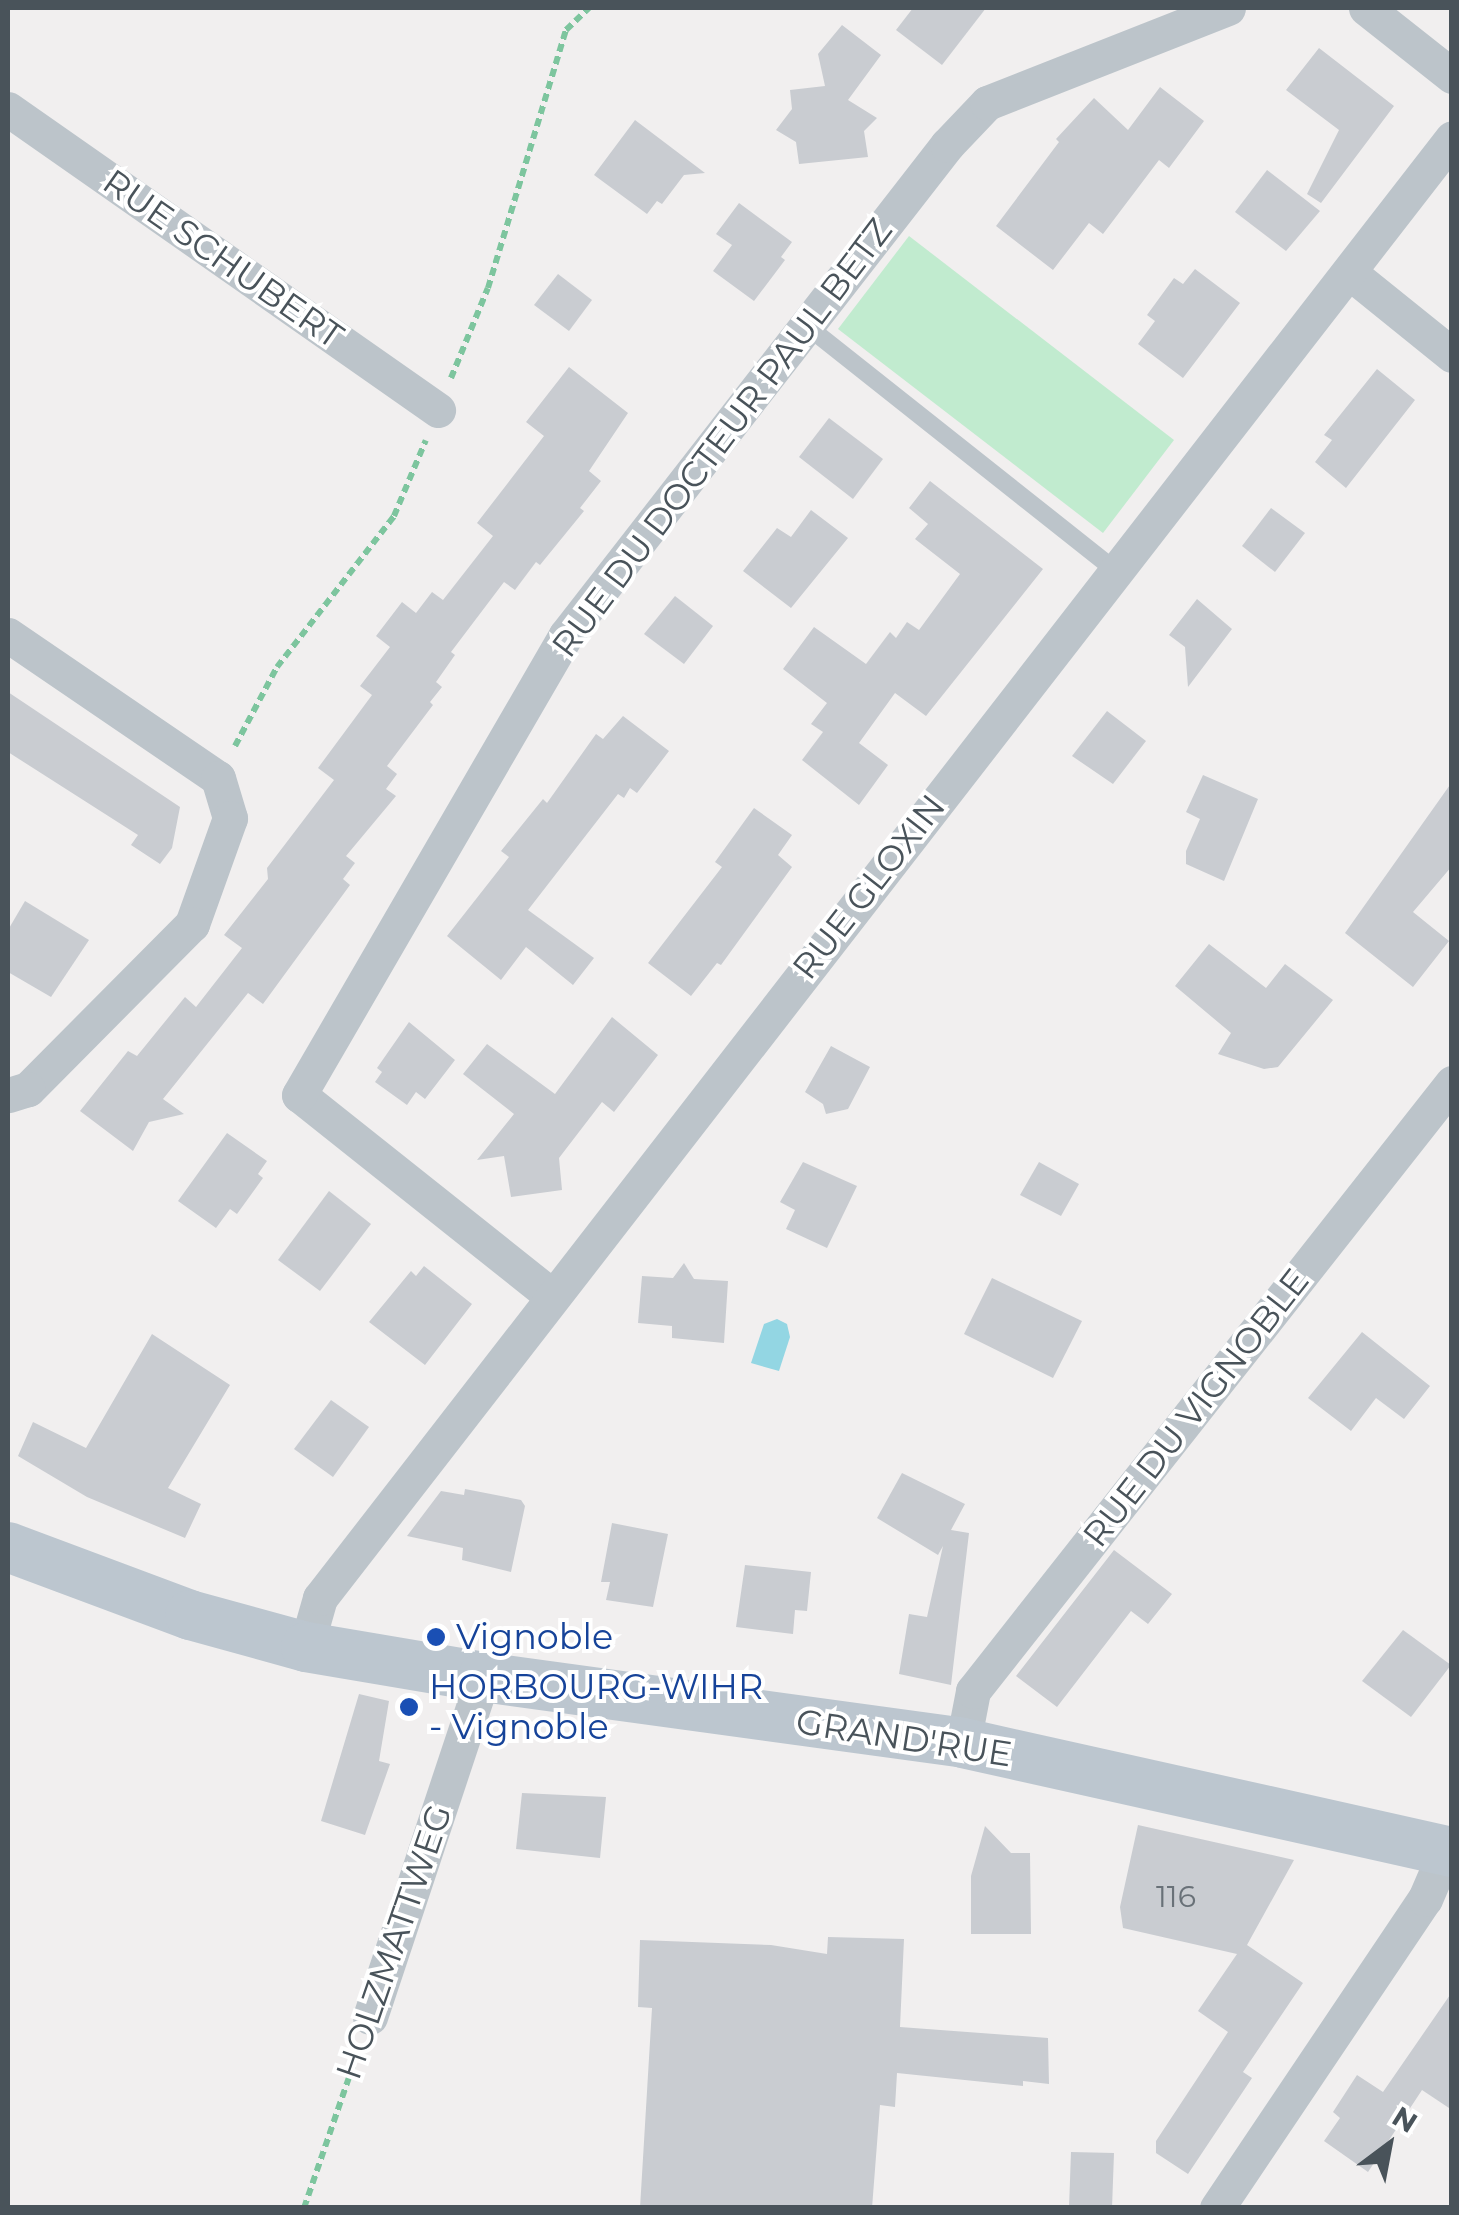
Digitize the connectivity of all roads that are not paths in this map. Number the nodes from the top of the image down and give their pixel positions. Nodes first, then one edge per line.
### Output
1 (1228, 8) edge
2 (1366, 8) edge
3 (1452, 76) edge
4 (8, 109) edge
5 (1452, 138) edge
6 (1349, 272) junction
7 (806, 326) junction
8 (1452, 354) edge
9 (438, 410) dead end
10 (1116, 571) junction
11 (8, 636) edge
12 (1452, 1083) edge
13 (8, 1095) edge
14 (552, 1296) junction
15 (8, 1547) edge
16 (306, 1646) junction
17 (484, 1677) junction
18 (963, 1743) junction
19 (1449, 1851) edge
20 (370, 2016) road end
21 (1217, 2208) edge

1 - 7 street, RUE DU DOCTEUR PAUL BETZ
2 - 3 street
4 - 9 street, RUE SCHUBERT
5 - 6 street, RUE GLOXIN
6 - 8 street
6 - 10 street, RUE GLOXIN
7 - 10 lane
7 - 14 street, RUE DU DOCTEUR PAUL BETZ
10 - 14 street, RUE GLOXIN
11 - 13 street
12 - 18 street, RUE DU VIGNOBLE
14 - 16 street, RUE GLOXIN
15 - 16 street, GRAND'RUE
16 - 17 street, GRAND'RUE
17 - 18 street, GRAND'RUE
17 - 20 street, HOLZMATTWEG
18 - 19 street, GRAND'RUE
19 - 21 street

